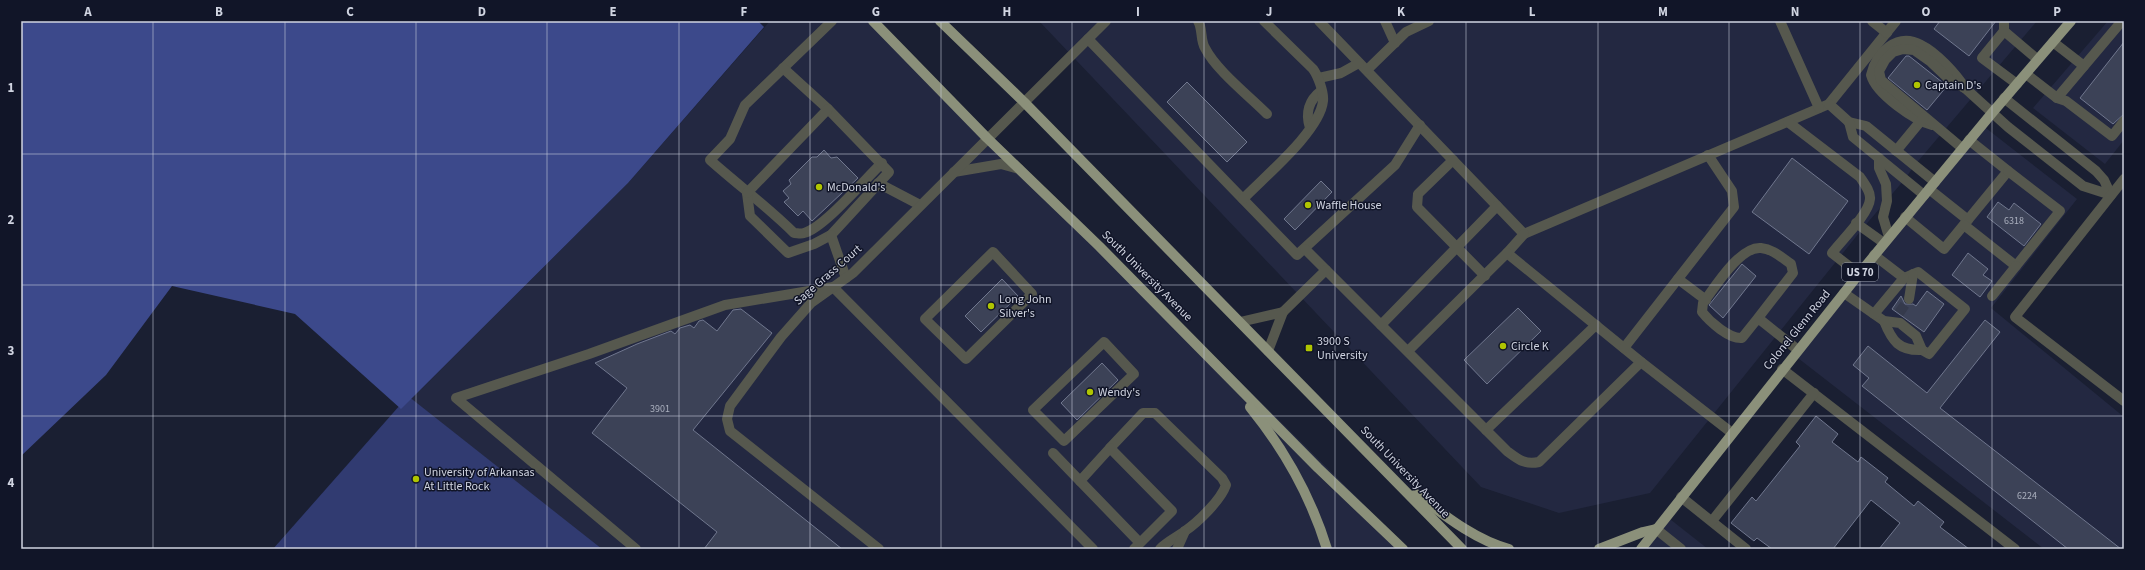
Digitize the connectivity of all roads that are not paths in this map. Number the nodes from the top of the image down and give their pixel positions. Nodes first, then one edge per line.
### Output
1 (832, 21) edge
2 (873, 21) edge
3 (940, 21) edge
4 (1106, 21) edge
5 (1198, 21) edge
6 (1264, 21) edge
7 (1318, 21) edge
8 (1385, 21) edge
9 (1429, 21) edge
10 (1780, 21) edge
11 (1872, 21) edge
12 (1896, 21) edge
13 (2070, 21) edge
14 (2116, 23) edge
15 (2004, 26) edge
16 (1887, 33) junction
17 (1088, 39) junction
18 (2053, 42) junction
19 (1395, 43) junction
20 (2037, 59) junction
21 (1363, 66) junction
22 (2084, 66) junction
23 (783, 68) junction
24 (2026, 74) junction
25 (1319, 78) junction
26 (2016, 84) junction
27 (2004, 98) junction
28 (2057, 98) junction
29 (1024, 102) junction
30 (1824, 106) junction
31 (828, 109) junction
32 (1992, 113) junction
33 (1267, 114) dead end
34 (1923, 119) junction
35 (2124, 121) edge
36 (1788, 122) junction
37 (1849, 122) junction
38 (1420, 125) junction
39 (987, 138) junction
40 (1969, 140) junction
41 (1962, 148) junction
42 (1896, 151) junction
43 (1708, 155) junction
44 (1879, 158) junction
45 (1453, 160) junction
46 (882, 163) junction
47 (1019, 170) junction
48 (2008, 171) junction
49 (954, 172) junction
50 (2124, 178) edge
51 (878, 184) junction
52 (1929, 189) junction
53 (748, 193) junction
54 (2111, 195) junction
55 (1243, 199) junction
56 (920, 205) junction
57 (1497, 206) junction
58 (1905, 217) junction
59 (1966, 222) junction
60 (1856, 223) junction
61 (1524, 234) junction
62 (831, 235) junction
63 (1887, 240) junction
64 (1456, 247) junction
65 (1305, 248) junction
66 (993, 252) joint
67 (1507, 253) junction
68 (1874, 255) junction
69 (2016, 266) junction
70 (1326, 270) junction
71 (1859, 274) junction
72 (1485, 276) junction
73 (1908, 276) junction
74 (846, 278) junction
75 (1678, 279) junction
76 (833, 287) junction
77 (1844, 293) junction
78 (1992, 296) dead end
79 (1909, 299) tunnel mouth
80 (1706, 300) junction
81 (1283, 312) junction
82 (1899, 312) tunnel mouth
83 (1874, 314) junction
84 (1758, 318) junction
85 (1888, 321) junction
86 (1240, 322) junction
87 (1381, 325) junction
88 (1596, 325) junction
89 (1624, 348) junction
90 (1798, 350) junction
91 (1922, 350) junction
92 (1268, 351) junction
93 (1408, 351) junction
94 (1641, 362) junction
95 (1782, 369) junction
96 (1222, 370) junction
97 (1814, 393) junction
98 (2124, 401) edge
99 (1033, 410) joint
100 (1486, 430) junction
101 (1732, 433) junction
102 (1110, 448) junction
103 (1053, 452) dead end
104 (1390, 474) junction
105 (1080, 481) junction
106 (1681, 497) junction
107 (1712, 522) junction
108 (1656, 529) junction
109 (1185, 531) junction
110 (1137, 546) edge
111 (636, 549) edge
112 (879, 549) edge
113 (1093, 549) edge
114 (1160, 549) edge
115 (1177, 549) edge
116 (1327, 549) edge
117 (1403, 549) edge
118 (1462, 549) edge
119 (1508, 549) edge
120 (1599, 549) edge
121 (1641, 549) edge
122 (1681, 549) edge
123 (1746, 549) edge
124 (2015, 549) edge

1 - 23 street
2 - 39 main road, South University Avenue
3 - 29 main road, South University Avenue
4 - 17 street, Sage Grass Court
5 - 33 street
6 - 25 street
7 - 21 street
8 - 19 street
9 - 19 street
10 - 30 street
11 - 16 street
12 - 16 street
13 - 18 main road, Colonel Glenn Road / US 70
14 - 22 street
15 - 20 street
15 - 26 street
16 - 30 street
17 - 29 street, Sage Grass Court
17 - 55 street
18 - 20 main road, Colonel Glenn Road / US 70
18 - 22 street
19 - 21 street
20 - 24 main road, Colonel Glenn Road / US 70
21 - 25 street
21 - 38 street
22 - 28 street
23 - 31 street
23 - 53 street
24 - 26 main road, Colonel Glenn Road / US 70
24 - 28 street
25 - 55 street
26 - 27 main road, Colonel Glenn Road / US 70
27 - 32 main road, Colonel Glenn Road / US 70
27 - 54 street
28 - 35 street
29 - 39 street, Sage Grass Court
29 - 86 main road, South University Avenue
30 - 36 street
30 - 37 street
31 - 46 street
31 - 53 street
32 - 34 street
32 - 40 main road, Colonel Glenn Road / US 70
32 - 54 street
34 - 41 street
34 - 42 street
36 - 43 street
36 - 60 street
37 - 42 street
37 - 44 street
38 - 45 street
38 - 65 street
39 - 47 main road, South University Avenue
39 - 49 street, Sage Grass Court
40 - 41 main road, Colonel Glenn Road / US 70
40 - 48 street
41 - 52 main road, Colonel Glenn Road / US 70
42 - 52 street
43 - 61 street
43 - 75 street
44 - 52 street
44 - 63 street
45 - 57 street
45 - 64 street
46 - 51 street
46 - 53 street
47 - 49 street
47 - 96 main road, South University Avenue
48 - 59 street
48 - 69 street
49 - 56 street, Sage Grass Court
50 - 54 street
51 - 56 street
51 - 62 street
52 - 58 main road, Colonel Glenn Road / US 70
52 - 59 street
53 - 62 street
54 - 98 street
55 - 65 street
56 - 74 street, Sage Grass Court
57 - 61 street
57 - 64 street
58 - 59 street
58 - 63 main road, Colonel Glenn Road / US 70
59 - 69 street
60 - 63 street
60 - 71 street
61 - 67 street
62 - 74 street
63 - 68 main road, Colonel Glenn Road / US 70
64 - 72 street
64 - 87 street
65 - 70 street
66 - 66 street
67 - 72 street
67 - 88 street
68 - 71 main road, Colonel Glenn Road / US 70
68 - 73 street
69 - 78 street
70 - 81 street
70 - 87 street
71 - 77 main road, Colonel Glenn Road / US 70
72 - 93 street
73 - 79 street
73 - 83 street
73 - 91 street
74 - 76 street, Sage Grass Court
75 - 80 street
75 - 89 street
76 - 111 street
76 - 112 street, Sage Grass Court
76 - 113 street
77 - 83 street
77 - 90 main road, Colonel Glenn Road / US 70
80 - 84 street
80 - 84 street
81 - 86 street
81 - 92 street
82 - 85 street
83 - 85 street
84 - 90 street
85 - 91 street
85 - 91 street
86 - 92 main road, South University Avenue
87 - 93 street
88 - 89 street
88 - 100 street
89 - 94 street
90 - 95 main road, Colonel Glenn Road / US 70
92 - 104 main road, South University Avenue
93 - 100 street
94 - 100 street
94 - 101 street
95 - 97 street
95 - 101 main road, Colonel Glenn Road / US 70
96 - 116 main road
96 - 117 main road, South University Avenue
97 - 107 street
97 - 124 street
99 - 99 street
101 - 106 main road, Colonel Glenn Road / US 70
102 - 105 street
102 - 109 street
102 - 110 street
103 - 105 street
104 - 118 main road, South University Avenue
104 - 119 main road
105 - 110 street
106 - 107 street
106 - 108 main road, Colonel Glenn Road / US 70
107 - 123 street
108 - 120 main road
108 - 121 main road, Colonel Glenn Road / US 70
108 - 122 street
109 - 114 street
109 - 115 street

